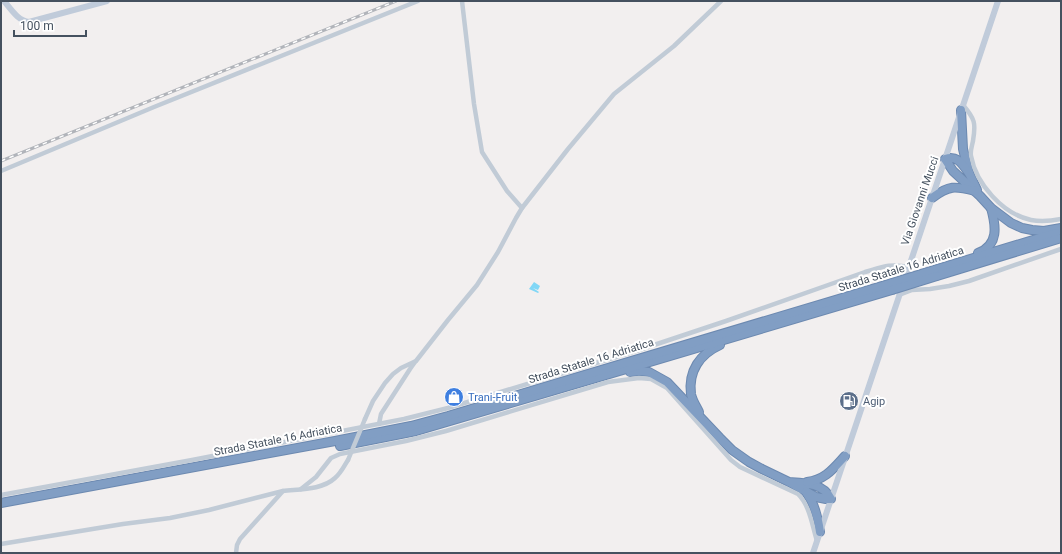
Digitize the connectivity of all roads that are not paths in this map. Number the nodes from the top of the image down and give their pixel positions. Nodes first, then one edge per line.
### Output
1 (4, 1) edge
2 (107, 1) edge
3 (418, 1) edge
4 (462, 1) edge
5 (721, 1) edge
6 (998, 1) edge
7 (962, 108) junction
8 (945, 159) junction
9 (1, 171) edge
10 (969, 173) junction
11 (978, 194) junction
12 (932, 198) junction
13 (522, 208) junction
14 (991, 208) junction
15 (1061, 219) edge
16 (1061, 228) edge
17 (1061, 232) edge
18 (1061, 238) edge
19 (1061, 250) edge
20 (909, 267) junction
21 (936, 273) junction
22 (892, 286) junction
23 (899, 295) junction
24 (786, 320) junction
25 (416, 361) junction
26 (596, 378) junction
27 (701, 418) junction
28 (379, 424) junction
29 (845, 456) junction
30 (803, 487) junction
31 (301, 489) junction
32 (283, 491) junction
33 (1, 495) edge
34 (831, 498) junction
35 (1, 503) edge
36 (1, 507) edge
37 (820, 532) junction
38 (817, 542) junction
39 (1, 544) edge
40 (236, 553) edge
41 (813, 553) edge

1 - 2 main road
3 - 9 street
4 - 13 street
5 - 13 street
6 - 7 main road, Via Giovanni Mucci
7 - 8 main road, Via Giovanni Mucci
7 - 10 highway
7 - 15 street
8 - 10 highway
8 - 11 highway
8 - 12 main road, Via Giovanni Mucci
10 - 11 highway
11 - 12 highway
11 - 14 highway
12 - 20 main road, Via Giovanni Mucci
13 - 25 street
14 - 16 highway
14 - 21 highway
17 - 21 highway, Strada Statale 16 Adriatica
18 - 21 highway, Strada Statale 16 Adriatica
19 - 23 street
20 - 23 main road, Via Giovanni Mucci
20 - 28 street
21 - 22 highway, Strada Statale 16 Adriatica, bridge
22 - 24 highway, Strada Statale 16 Adriatica
22 - 35 highway, Strada Statale 16 Adriatica
23 - 29 main road, Via Giovanni Mucci
24 - 26 highway, Strada Statale 16 Adriatica
24 - 27 highway
25 - 28 street
25 - 31 street, bridge
26 - 27 highway
26 - 36 highway, Strada Statale 16 Adriatica
27 - 30 highway
28 - 33 street
29 - 30 highway
29 - 34 main road, Via Giovanni Mucci
30 - 34 highway
30 - 37 highway
31 - 32 street
31 - 38 street
32 - 39 street
32 - 40 street
34 - 37 main road, Via Giovanni Mucci
37 - 38 main road, Via Giovanni Mucci
38 - 41 main road, Via Giovanni Mucci

